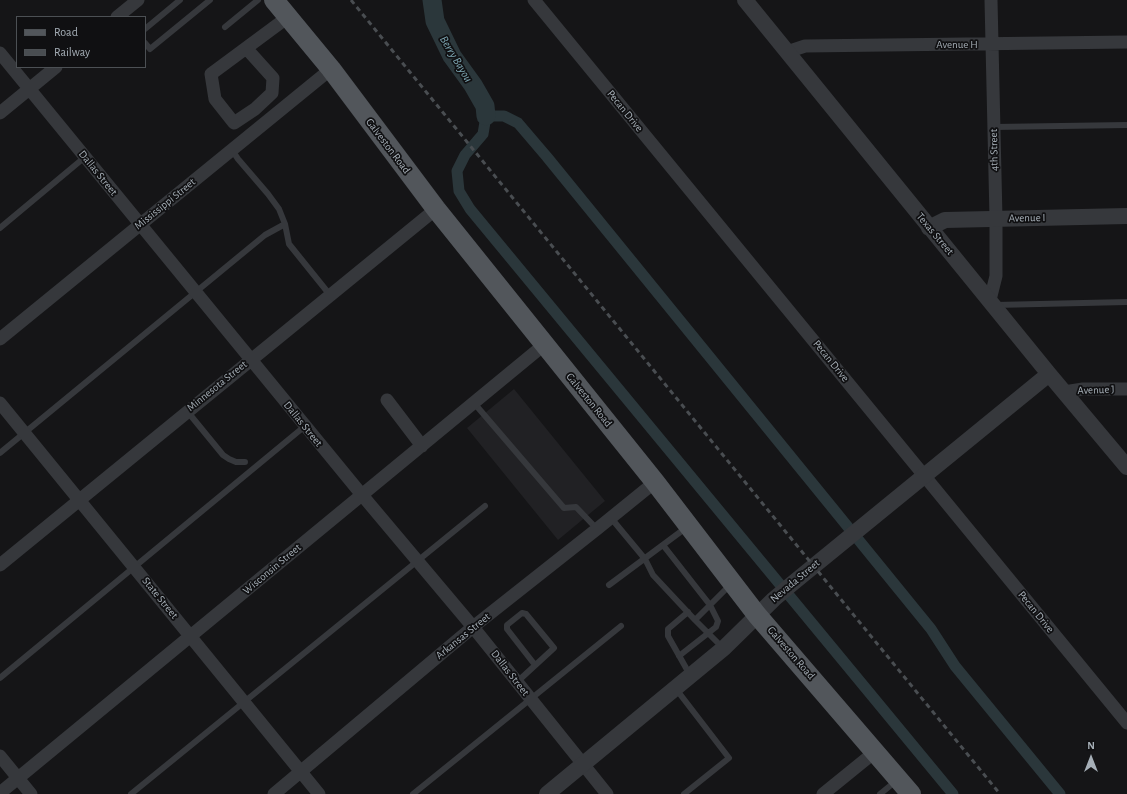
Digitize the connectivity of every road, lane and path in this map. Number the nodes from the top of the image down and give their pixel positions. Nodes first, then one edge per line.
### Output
1 (138, 0) edge
2 (180, 0) edge
3 (210, 0) edge
4 (258, 0) edge
5 (274, 0) edge
6 (534, 0) edge
7 (745, 0) edge
8 (991, 0) edge
9 (120, 16) edge
10 (288, 17) junction
11 (225, 27) dead end
12 (146, 29) edge
13 (1127, 42) edge
14 (146, 44) edge
15 (992, 45) junction
16 (246, 48) junction
17 (787, 52) junction
18 (0, 53) edge
19 (55, 68) edge
20 (331, 69) junction
21 (29, 89) junction
22 (272, 93) junction
23 (282, 109) junction
24 (0, 113) edge
25 (1127, 125) edge
26 (994, 127) junction
27 (232, 150) junction
28 (85, 157) junction
29 (436, 209) junction
30 (1127, 216) edge
31 (996, 218) junction
32 (140, 224) junction
33 (285, 224) junction
34 (0, 228) edge
35 (929, 228) junction
36 (196, 292) junction
37 (330, 295) junction
38 (992, 302) junction
39 (1127, 302) edge
40 (0, 339) edge
41 (545, 344) junction
42 (251, 359) junction
43 (1049, 374) junction
44 (1127, 389) edge
45 (1064, 392) junction
46 (387, 400) dead end
47 (0, 403) edge
48 (474, 403) junction
49 (187, 411) junction
50 (305, 426) junction
51 (25, 433) junction
52 (422, 446) junction
53 (0, 453) edge
54 (245, 462) dead end
55 (1127, 467) edge
56 (925, 475) junction
57 (655, 482) junction
58 (362, 495) junction
59 (79, 500) junction
60 (485, 506) dead end
61 (611, 518) junction
62 (689, 526) junction
63 (597, 529) junction
64 (663, 545) junction
65 (644, 559) junction
66 (418, 561) junction
67 (0, 565) edge
68 (135, 568) junction
69 (732, 582) junction
70 (609, 585) dead end
71 (710, 605) junction
72 (688, 612) junction
73 (757, 615) junction
74 (695, 620) junction
75 (621, 626) dead end
76 (473, 627) junction
77 (708, 634) junction
78 (191, 636) junction
79 (724, 648) junction
80 (679, 656) junction
81 (535, 664) junction
82 (690, 676) junction
83 (0, 678) edge
84 (517, 682) junction
85 (676, 688) junction
86 (531, 699) junction
87 (244, 702) junction
88 (1127, 723) edge
89 (876, 751) junction
90 (0, 756) edge
91 (583, 764) junction
92 (301, 772) junction
93 (18, 778) junction
94 (905, 787) edge
95 (0, 793) edge
96 (31, 794) edge
97 (131, 794) edge
98 (274, 794) edge
99 (319, 794) edge
100 (413, 794) edge
101 (547, 794) edge
102 (607, 794) edge
103 (684, 794) edge
104 (823, 794) edge
105 (880, 794) edge

1 - 9 street
2 - 12 lane
3 - 14 lane
4 - 11 lane
5 - 10 main road, Galveston Road
6 - 56 street, Pecan Drive
7 - 17 street, Texas Street
8 - 15 street, 4th Street
10 - 16 street
10 - 20 main road, Galveston Road
13 - 15 street, Avenue H
15 - 17 street, Avenue H
15 - 26 street, 4th Street
16 - 22 street
16 - 22 street
17 - 35 street, Texas Street
18 - 21 street, Dallas Street
19 - 21 street
20 - 23 street, Mississippi Street
20 - 29 main road, Galveston Road
21 - 24 street
21 - 28 street, Dallas Street
22 - 23 street
23 - 27 street, Mississippi Street
25 - 26 lane
26 - 31 street, 4th Street
27 - 32 street, Mississippi Street
27 - 33 lane
28 - 32 street, Dallas Street
28 - 34 lane
29 - 37 street, Minnesota Street
29 - 41 main road, Galveston Road
30 - 31 street, Avenue I
31 - 35 street, Avenue I
31 - 38 street, 4th Street
32 - 36 street, Dallas Street
32 - 40 street, Mississippi Street
33 - 36 lane
33 - 37 lane
35 - 38 street, Texas Street
36 - 42 street, Dallas Street
36 - 51 lane
37 - 42 street, Minnesota Street
38 - 39 lane
38 - 43 street, Texas Street
41 - 48 street, Wisconsin Street
41 - 57 main road, Galveston Road
42 - 49 street, Minnesota Street
42 - 50 street, Dallas Street
43 - 45 street, Texas Street
43 - 56 street, Nevada Street
44 - 45 street, Avenue J
45 - 55 street, Texas Street
46 - 52 street
47 - 51 street, State Street
48 - 52 street, Wisconsin Street
48 - 63 lane
49 - 54 lane
49 - 59 street, Minnesota Street
50 - 58 street, Dallas Street
50 - 68 lane
51 - 53 lane
51 - 59 street, State Street
52 - 58 street, Wisconsin Street
56 - 73 street, Nevada Street
56 - 88 street, Pecan Drive
57 - 61 street, Arkansas Street
57 - 62 main road, Galveston Road
58 - 66 street, Dallas Street
58 - 78 street, Wisconsin Street
59 - 67 street, Minnesota Street
59 - 68 street, State Street
60 - 66 lane
61 - 63 street, Arkansas Street
61 - 65 lane
62 - 64 lane
62 - 69 main road, Galveston Road
63 - 76 street, Arkansas Street
64 - 65 lane
64 - 71 lane
65 - 70 lane
65 - 72 lane
66 - 76 street, Dallas Street
66 - 87 lane
68 - 78 street, State Street
68 - 83 lane
69 - 71 lane
69 - 73 main road, Galveston Road
71 - 74 lane
71 - 77 lane
72 - 74 lane
72 - 80 lane
73 - 79 street, Nevada Street
73 - 89 main road, Galveston Road
74 - 77 lane
75 - 86 lane
76 - 84 street, Dallas Street
76 - 92 street, Arkansas Street
77 - 79 lane
77 - 80 lane
78 - 87 street, State Street
78 - 93 street, Wisconsin Street
79 - 82 street, Nevada Street
80 - 82 lane
81 - 81 lane
81 - 84 lane
82 - 85 street, Nevada Street
84 - 86 street, Dallas Street
85 - 91 street, Nevada Street
85 - 103 lane
86 - 91 street, Dallas Street
86 - 100 lane
87 - 92 street, State Street
87 - 97 lane
89 - 94 main road, Galveston Road
89 - 104 street
90 - 93 street
91 - 101 street, Nevada Street
91 - 102 street, Dallas Street
92 - 98 street, Arkansas Street
92 - 99 street, State Street
93 - 95 street, Wisconsin Street
93 - 96 street
94 - 105 lane

